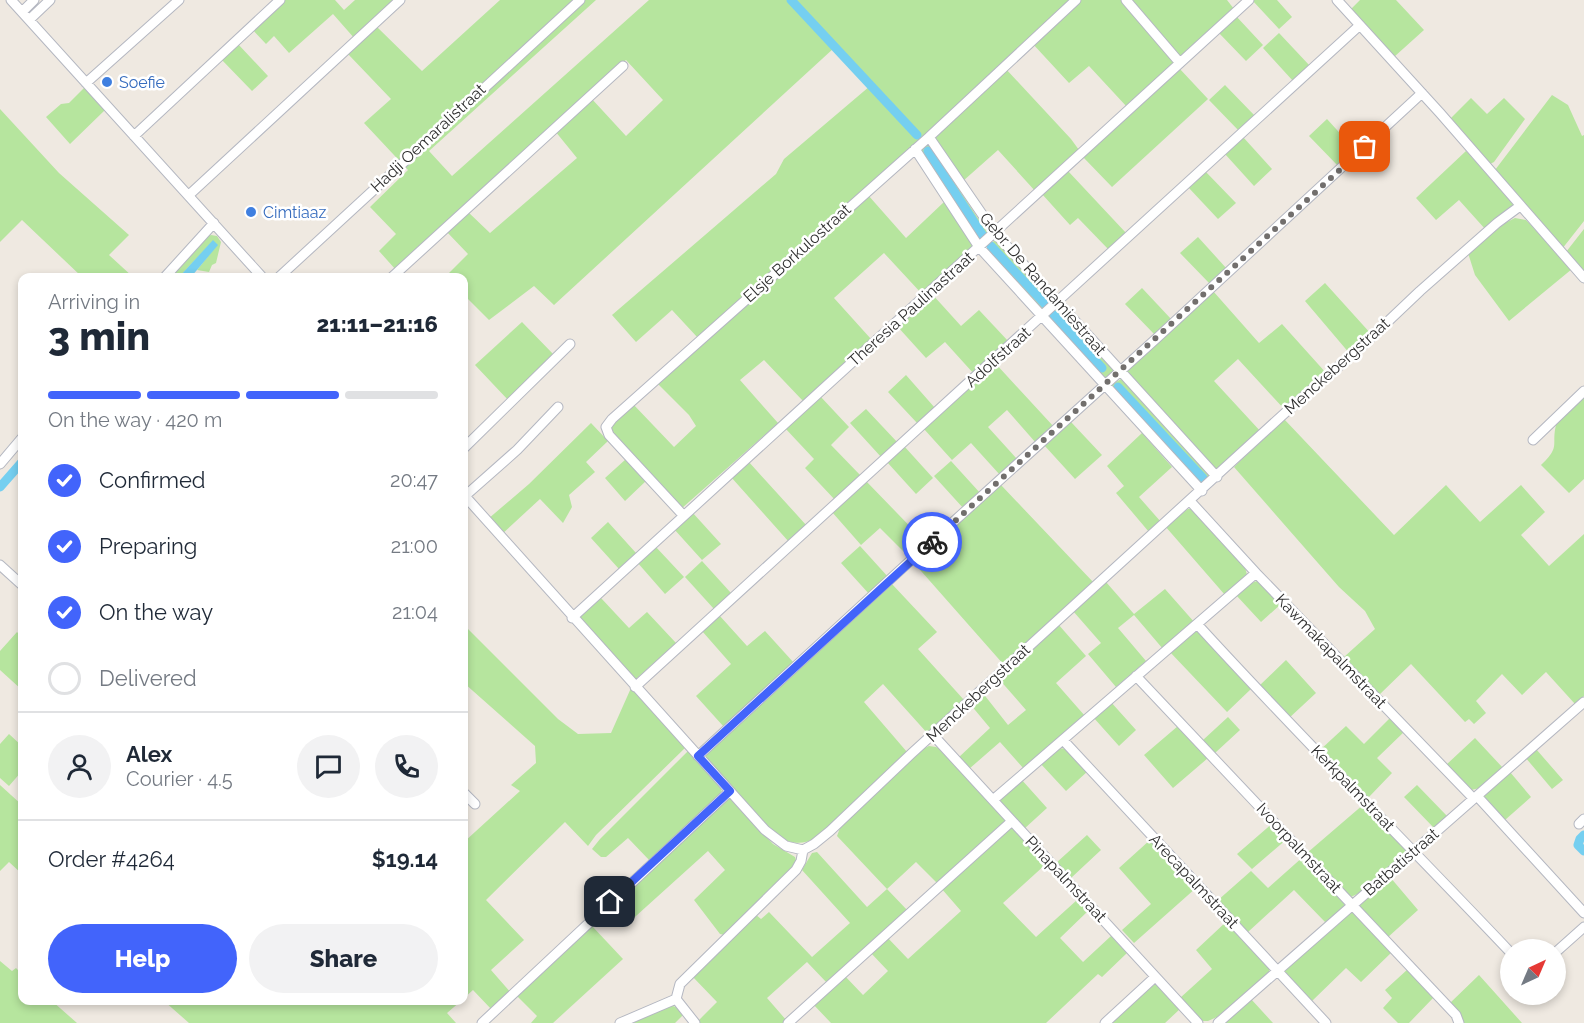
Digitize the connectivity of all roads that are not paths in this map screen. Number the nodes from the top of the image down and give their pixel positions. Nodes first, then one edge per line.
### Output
1 (11, 0) edge
2 (34, 0) edge
3 (50, 0) edge
4 (179, 0) edge
5 (280, 0) edge
6 (400, 0) edge
7 (580, 0) edge
8 (1076, 0) edge
9 (1126, 0) edge
10 (1249, 0) edge
11 (1337, 0) edge
12 (22, 12) junction
13 (29, 20) junction
14 (1360, 25) junction
15 (1180, 63) junction
16 (622, 66) dead end
17 (86, 83) junction
18 (1422, 93) junction
19 (134, 136) junction
20 (929, 137) junction
21 (915, 149) junction
22 (189, 195) junction
23 (1520, 206) junction
24 (214, 223) junction
25 (995, 233) junction
26 (979, 247) junction
27 (169, 273) edge
28 (259, 273) edge
29 (283, 273) edge
30 (396, 273) edge
31 (1584, 278) edge
32 (1058, 302) junction
33 (1041, 318) junction
34 (570, 344) dead end
35 (1119, 372) junction
36 (1104, 385) junction
37 (1584, 391) edge
38 (558, 407) dead end
39 (1533, 440) dead end
40 (18, 443) edge
41 (468, 444) edge
42 (0, 464) edge
43 (1216, 477) junction
44 (1202, 490) junction
45 (468, 493) edge
46 (468, 501) edge
47 (1190, 501) junction
48 (683, 515) junction
49 (0, 565) edge
50 (1256, 573) junction
51 (18, 581) edge
52 (572, 618) junction
53 (1197, 624) junction
54 (1136, 676) junction
55 (635, 687) junction
56 (1584, 702) edge
57 (933, 735) junction
58 (1063, 740) junction
59 (698, 756) junction
60 (730, 791) junction
61 (468, 797) edge
62 (1475, 797) junction
63 (993, 800) junction
64 (475, 804) dead end
65 (1012, 821) junction
66 (803, 849) junction
67 (1414, 850) junction
68 (1352, 905) junction
69 (1584, 913) edge
70 (1584, 927) edge
71 (1500, 941) edge
72 (1566, 943) edge
73 (1277, 970) junction
74 (1155, 977) junction
75 (676, 999) junction
76 (482, 1023) edge
77 (620, 1023) edge
78 (694, 1023) edge
79 (788, 1023) edge
80 (1105, 1023) edge
81 (1198, 1023) edge
82 (1218, 1023) edge
83 (1326, 1023) edge
84 (1459, 1023) edge

1 - 12 street
2 - 12 street
3 - 13 street
4 - 17 street
5 - 19 street
6 - 22 street
7 - 29 street, Hadji Oemaralistraat
8 - 20 street, Elsje Borkulostraat
9 - 15 street
10 - 15 street, Theresia Paulinastraat
11 - 14 street
12 - 13 street
13 - 17 street
14 - 18 street
14 - 32 street, Adolfstraat
15 - 25 street, Theresia Paulinastraat
16 - 30 street
17 - 19 street
18 - 23 street
18 - 35 street
19 - 22 street
20 - 21 street, Elsje Borkulostraat
20 - 25 street, Gebr. De Randamiestraat
21 - 26 street, Gebr. De Randamiestraat
21 - 48 street, Elsje Borkulostraat
22 - 24 street
23 - 31 street
23 - 43 street, Menckebergstraat
24 - 27 street
24 - 28 street
25 - 26 street, Theresia Paulinastraat
25 - 32 street, Gebr. De Randamiestraat
26 - 33 street, Gebr. De Randamiestraat
26 - 48 street, Theresia Paulinastraat
32 - 33 street, Adolfstraat
32 - 35 street, Gebr. De Randamiestraat
33 - 36 street, Gebr. De Randamiestraat
33 - 55 street, Adolfstraat
34 - 41 street
35 - 36 street
35 - 43 street, Gebr. De Randamiestraat
36 - 44 street, Gebr. De Randamiestraat
36 - 59 street
37 - 39 street
38 - 45 street
40 - 42 street
43 - 44 street, Menckebergstraat
44 - 47 street, Menckebergstraat
46 - 52 street
47 - 50 street, Kawmakapalmstraat
47 - 57 street, Menckebergstraat
48 - 52 street, Theresia Paulinastraat
49 - 51 street
50 - 53 street
50 - 62 street, Kawmakapalmstraat
52 - 55 street
53 - 54 street
53 - 67 street, Kerkpalmstraat
54 - 58 street
54 - 68 street, Ivoorpalmstraat
55 - 59 street
56 - 62 street, Batbatistraat
57 - 63 street, Pinapalmstraat
57 - 66 street, Menckebergstraat
58 - 63 street
58 - 73 street, Arecapalmstraat
59 - 60 street
60 - 66 street
60 - 76 street
61 - 64 street
62 - 67 street, Batbatistraat
62 - 69 street
63 - 65 street, Pinapalmstraat
65 - 74 street, Pinapalmstraat
65 - 79 street
66 - 75 street
67 - 68 street, Batbatistraat
67 - 71 street, Kerkpalmstraat
68 - 73 street, Batbatistraat
68 - 84 street, Ivoorpalmstraat
70 - 72 street
73 - 82 street, Batbatistraat
73 - 83 street, Arecapalmstraat
74 - 80 street
74 - 81 street, Pinapalmstraat
75 - 77 street
75 - 78 street

